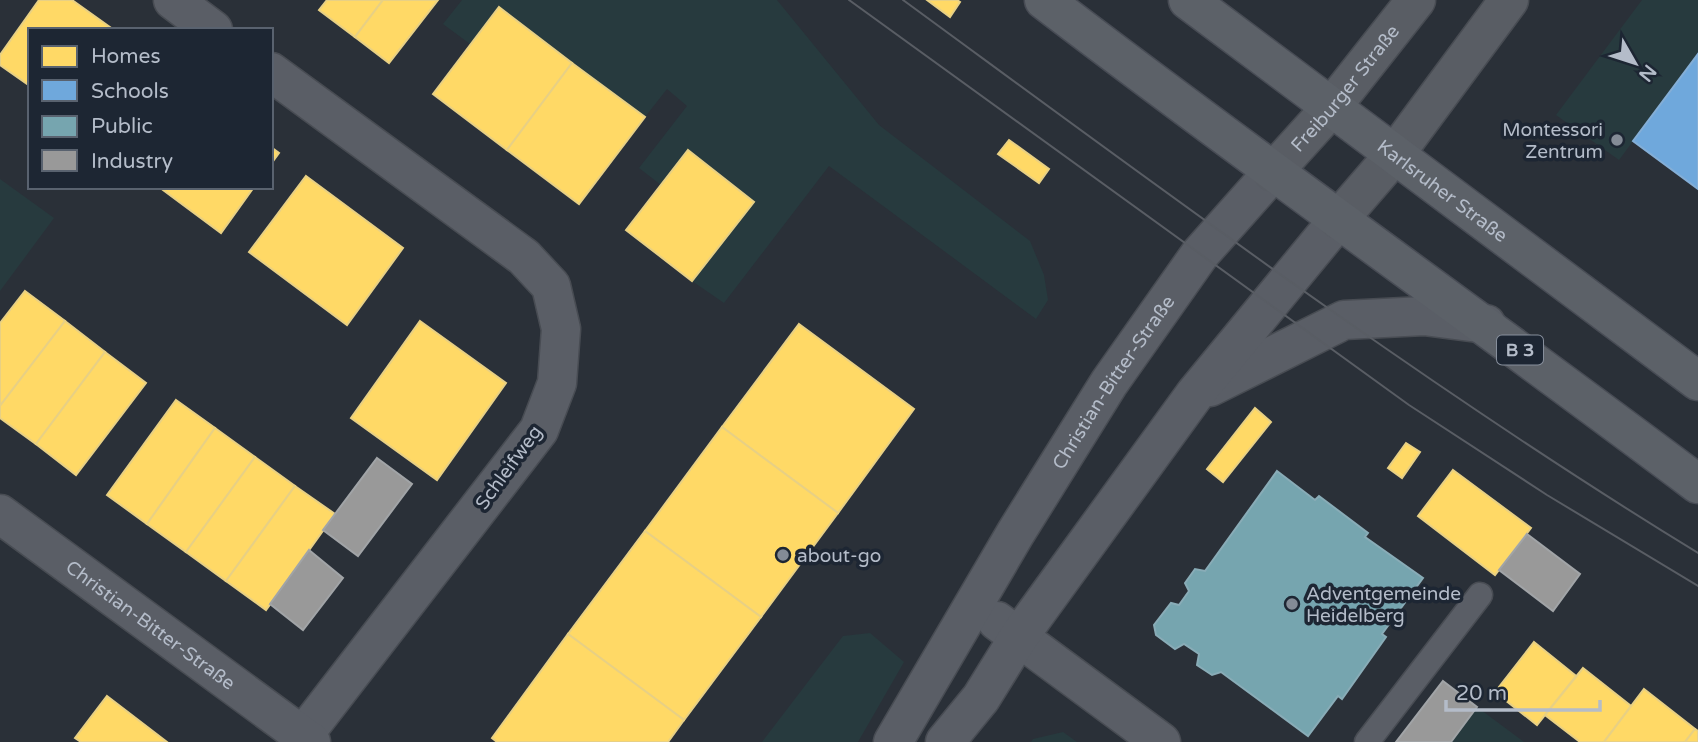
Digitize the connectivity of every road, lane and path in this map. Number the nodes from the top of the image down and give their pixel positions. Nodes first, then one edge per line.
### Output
1 (173, 0) edge
2 (1044, 0) edge
3 (1188, 0) edge
4 (1416, 0) edge
5 (1509, 0) edge
6 (210, 28) edge
7 (273, 73) edge
8 (1330, 109) junction
9 (1395, 154) junction
10 (1272, 173) junction
11 (1338, 220) junction
12 (1486, 324) junction
13 (1698, 381) edge
14 (1195, 394) junction
15 (1698, 484) edge
16 (0, 514) edge
17 (1480, 595) dead end
18 (974, 607) junction
19 (1020, 635) junction
20 (304, 740) edge
21 (893, 742) edge
22 (945, 742) edge
23 (1161, 742) edge
24 (1367, 742) edge

1 - 6 street
2 - 10 main road, B 3
3 - 8 main road, Karlsruher Straße
4 - 8 street, Freiburger Straße
5 - 9 street
7 - 20 street, Schleifweg
8 - 9 main road, Karlsruher Straße
8 - 10 street, Freiburger Straße
9 - 11 street
9 - 13 main road, Karlsruher Straße
10 - 11 main road, B 3
10 - 18 street, Christian-Bitter-Straße
11 - 12 main road, B 3
11 - 14 street
12 - 14 street
12 - 15 main road, B 3
14 - 19 street
16 - 20 street, Christian-Bitter-Straße
17 - 24 lane
18 - 19 street
18 - 21 street, Christian-Bitter-Straße
19 - 22 street
19 - 23 street

